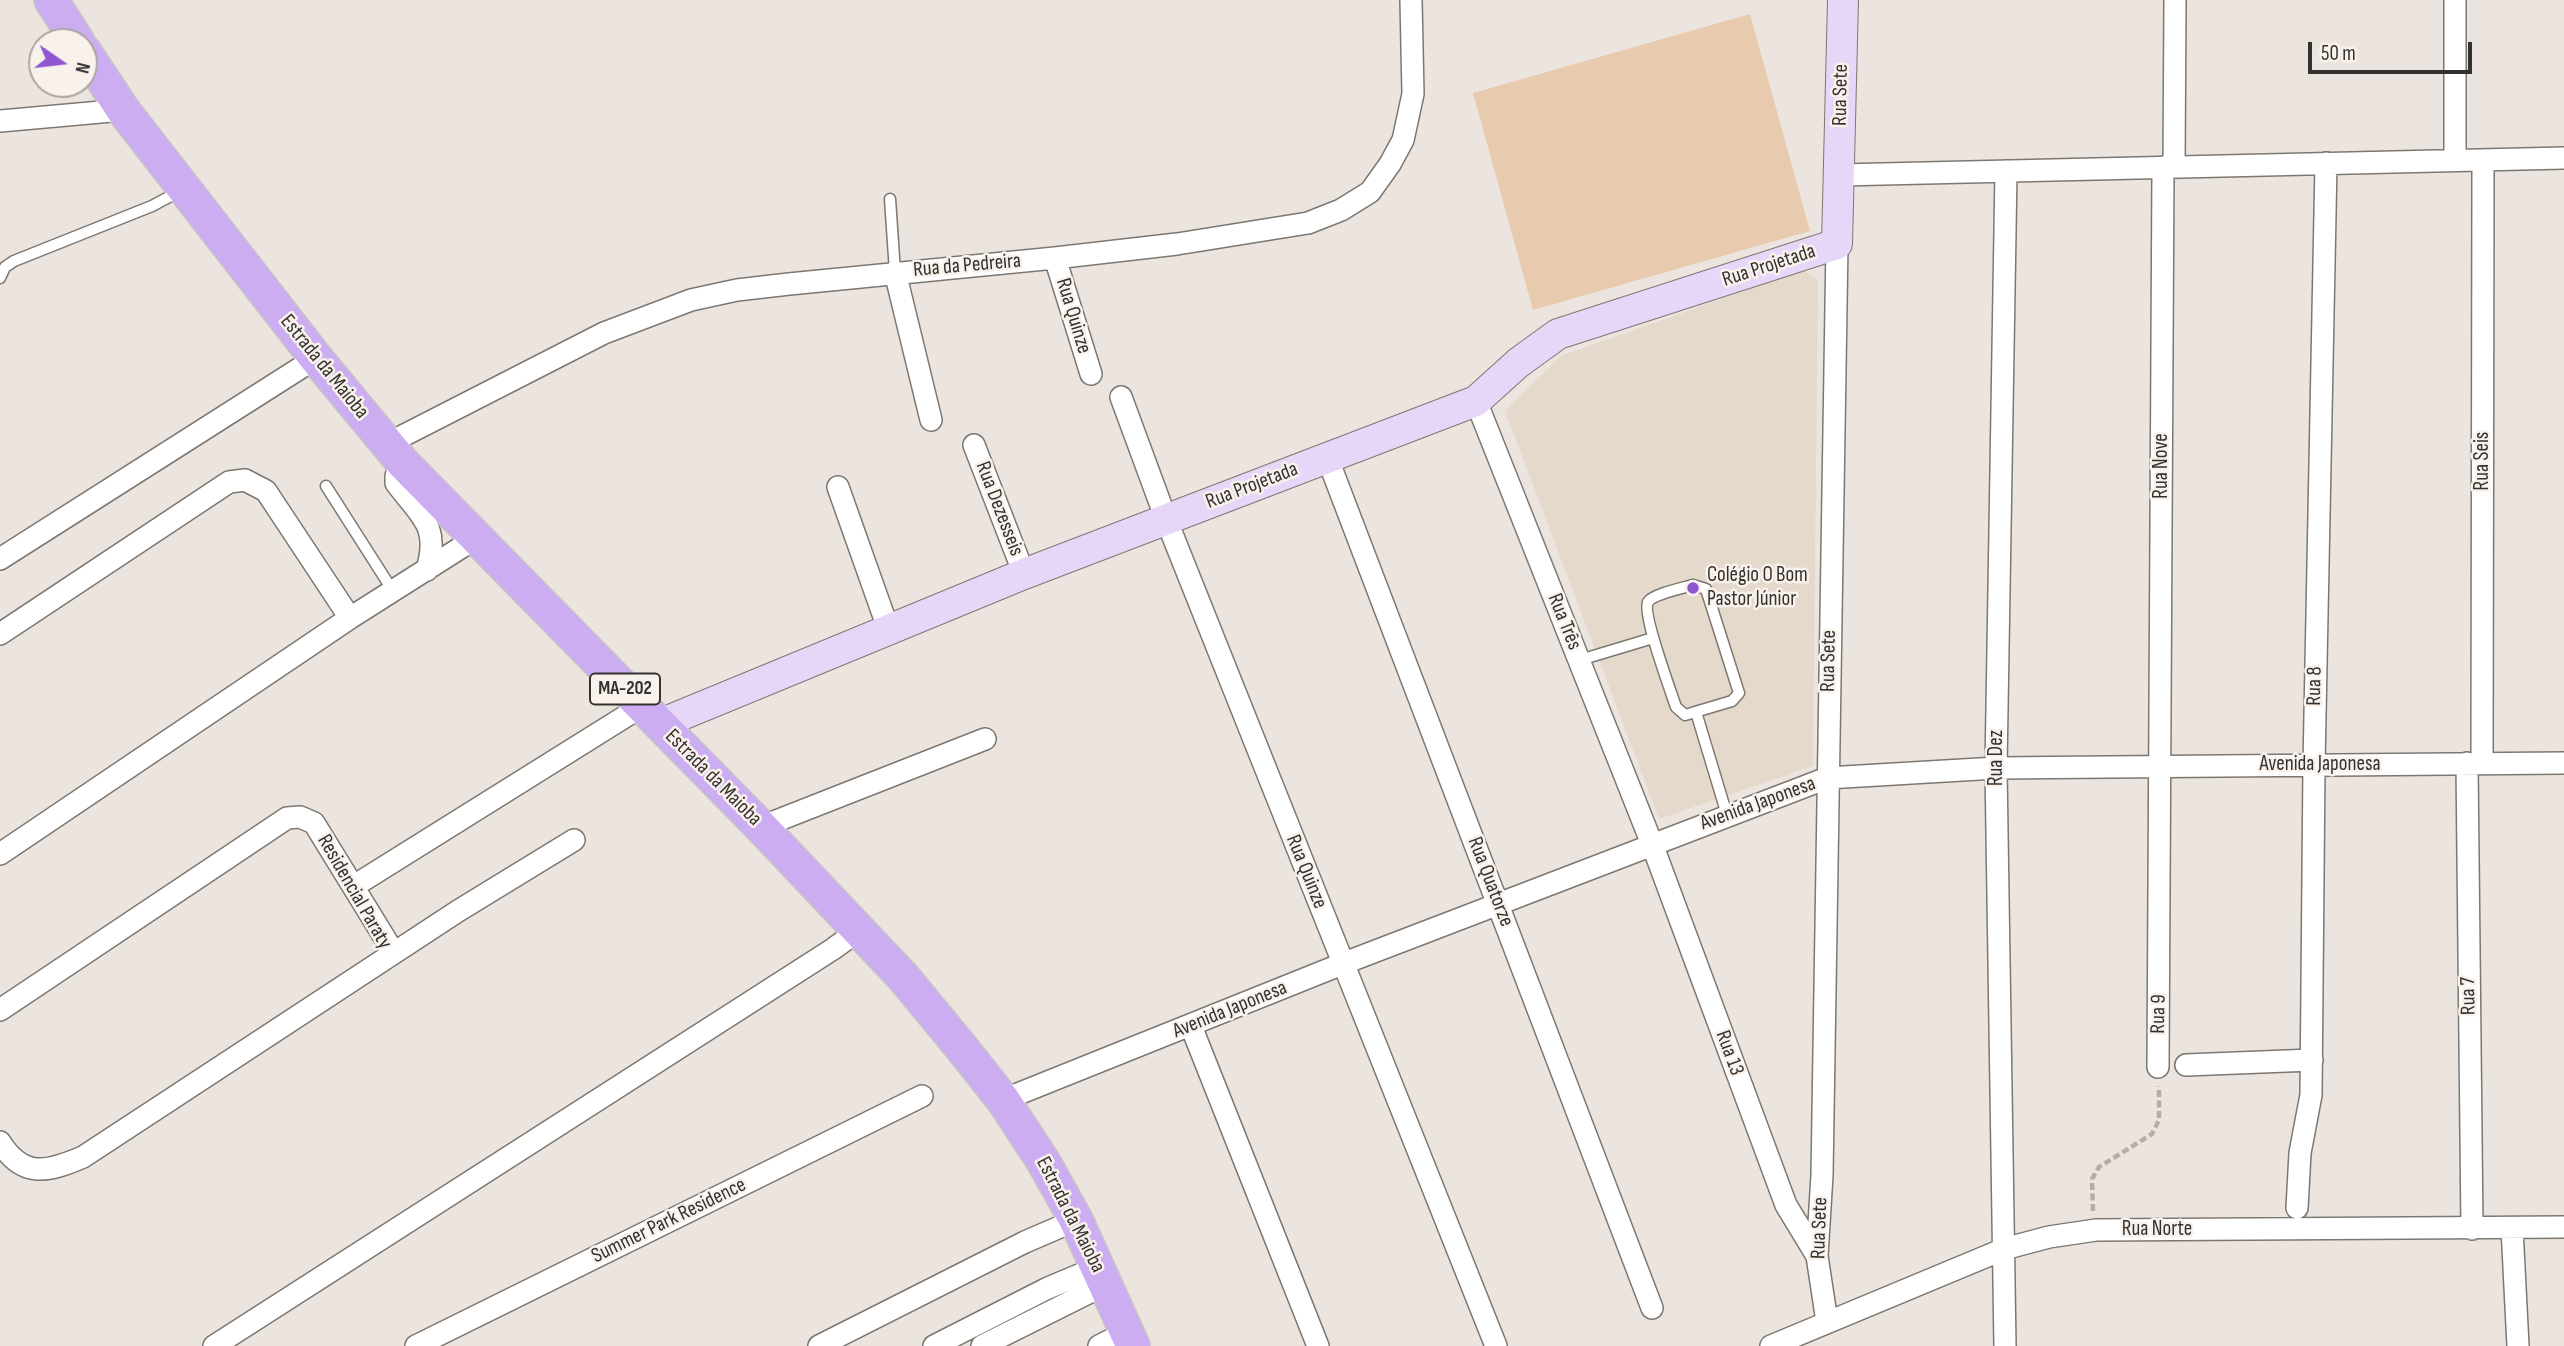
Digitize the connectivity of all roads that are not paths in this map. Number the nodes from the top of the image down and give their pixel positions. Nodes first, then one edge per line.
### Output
1 (51, 0) edge
2 (1411, 0) edge
3 (1843, 0) edge
4 (2175, 0) edge
5 (2455, 0) edge
6 (69, 28) edge
7 (98, 72) edge
8 (123, 110) junction
9 (0, 121) edge
10 (2564, 158) edge
11 (2455, 160) junction
12 (2483, 160) junction
13 (2326, 163) junction
14 (2169, 167) junction
15 (2006, 171) junction
16 (1840, 175) junction
17 (186, 188) junction
18 (890, 199) dead end
19 (1837, 244) junction
20 (1055, 258) junction
21 (895, 272) junction
22 (0, 278) edge
23 (316, 358) junction
24 (1091, 374) dead end
25 (1121, 397) dead end
26 (1476, 401) junction
27 (932, 421) dead end
28 (974, 445) dead end
29 (395, 454) junction
30 (1327, 457) junction
31 (326, 486) dead end
32 (838, 487) dead end
33 (1166, 519) junction
34 (476, 538) junction
35 (0, 559) edge
36 (427, 570) junction
37 (1024, 574) junction
38 (393, 591) junction
39 (350, 618) junction
40 (888, 628) junction
41 (0, 634) edge
42 (1653, 638) junction
43 (1580, 660) junction
44 (1696, 712) junction
45 (651, 715) junction
46 (985, 739) dead end
47 (2474, 763) junction
48 (2564, 763) edge
49 (2161, 765) junction
50 (2314, 765) junction
51 (1996, 768) junction
52 (1827, 778) junction
53 (1727, 815) junction
54 (761, 827) junction
55 (574, 840) dead end
56 (1652, 844) junction
57 (0, 854) edge
58 (354, 886) junction
59 (1499, 904) junction
60 (859, 930) junction
61 (394, 953) junction
62 (1342, 964) junction
63 (0, 1010) edge
64 (1191, 1026) junction
65 (2312, 1060) junction
66 (2186, 1065) dead end
67 (2158, 1067) road end
68 (922, 1096) dead end
69 (1003, 1100) junction
70 (0, 1142) edge
71 (2297, 1208) dead end
72 (1076, 1220) junction
73 (2564, 1227) edge
74 (2512, 1228) junction
75 (2472, 1229) junction
76 (2004, 1249) junction
77 (1817, 1256) junction
78 (1102, 1275) junction
79 (1652, 1308) dead end
80 (1827, 1322) junction
81 (1120, 1341) edge
82 (214, 1346) edge
83 (416, 1346) edge
84 (819, 1346) edge
85 (934, 1346) edge
86 (982, 1346) edge
87 (1318, 1346) edge
88 (1496, 1346) edge
89 (1771, 1346) edge
90 (2005, 1346) edge
91 (2518, 1346) edge

1 - 6 main road
2 - 20 street, Rua da Pedreira
3 - 16 street, Rua Sete
4 - 14 street
5 - 11 street
7 - 8 main road, Estrada da Maioba / MA-202
8 - 9 street
8 - 17 main road, Estrada da Maioba / MA-202
10 - 12 street
11 - 12 street
11 - 13 street
12 - 47 street, Rua Seis
13 - 14 street
13 - 50 street, Rua 8
14 - 15 street
14 - 49 street, Rua Nove
15 - 16 street
15 - 51 street, Rua Dez
16 - 19 street, Rua Sete
17 - 22 lane
17 - 23 main road, Estrada da Maioba / MA-202
18 - 21 lane
19 - 26 street, Rua Projetada
19 - 52 street, Rua Sete
20 - 21 street, Rua da Pedreira
20 - 24 street, Rua Quinze
21 - 27 street
21 - 29 street, Rua da Pedreira
23 - 29 main road, Estrada da Maioba / MA-202
23 - 35 street
25 - 33 street, Rua Quinze
26 - 30 street, Rua Projetada
26 - 43 street, Rua Três
28 - 37 street, Rua Dezesseis
29 - 34 main road, Estrada da Maioba / MA-202
29 - 36 street
30 - 33 street, Rua Projetada
30 - 59 street, Rua Quatorze
31 - 38 lane
32 - 40 street
33 - 37 street, Rua Projetada
33 - 62 street, Rua Quinze
34 - 36 street
34 - 45 main road, Estrada da Maioba / MA-202
36 - 38 street
37 - 40 street, Rua Projetada
38 - 39 street
39 - 41 street
39 - 57 street
40 - 45 street, Rua Projetada
42 - 43 lane
42 - 44 lane
42 - 44 lane
43 - 56 street, Rua Três
44 - 53 lane
45 - 54 main road, Estrada da Maioba / MA-202
45 - 58 street
46 - 54 street
47 - 48 street, Avenida Japonesa
47 - 50 street, Avenida Japonesa
47 - 75 street, Rua 7
49 - 50 street, Avenida Japonesa
49 - 51 street, Avenida Japonesa
49 - 67 street, Rua 9
50 - 65 street, Rua 8
51 - 52 street, Avenida Japonesa
51 - 76 street, Rua Dez
52 - 53 street, Avenida Japonesa
52 - 77 street, Rua Sete
53 - 56 street, Avenida Japonesa
54 - 60 main road, Estrada da Maioba / MA-202
55 - 61 street
56 - 59 street, Avenida Japonesa
56 - 77 street, Rua 13
58 - 61 street, Residencial Paraty
58 - 63 street, Residencial Paraty
59 - 62 street, Avenida Japonesa
59 - 79 street, Rua Quatorze
60 - 69 main road, Estrada da Maioba / MA-202
60 - 82 street
61 - 70 street, Residencial Paraty
62 - 64 street, Avenida Japonesa
62 - 88 street, Rua Quinze
64 - 69 street, Avenida Japonesa
64 - 87 street
65 - 66 street
65 - 71 street, Rua 8
68 - 83 street, Summer Park Residence
69 - 72 main road, Estrada da Maioba / MA-202
72 - 78 main road, Estrada da Maioba / MA-202
72 - 84 street
73 - 74 street, Rua Norte
74 - 75 street, Rua Norte
74 - 91 street
75 - 76 street, Rua Norte
76 - 80 street, Rua Norte
76 - 90 street, Rua Dez
77 - 80 street, Rua Sete
78 - 81 main road, Estrada da Maioba / MA-202
78 - 85 street
78 - 86 street
80 - 89 street, Rua Norte

